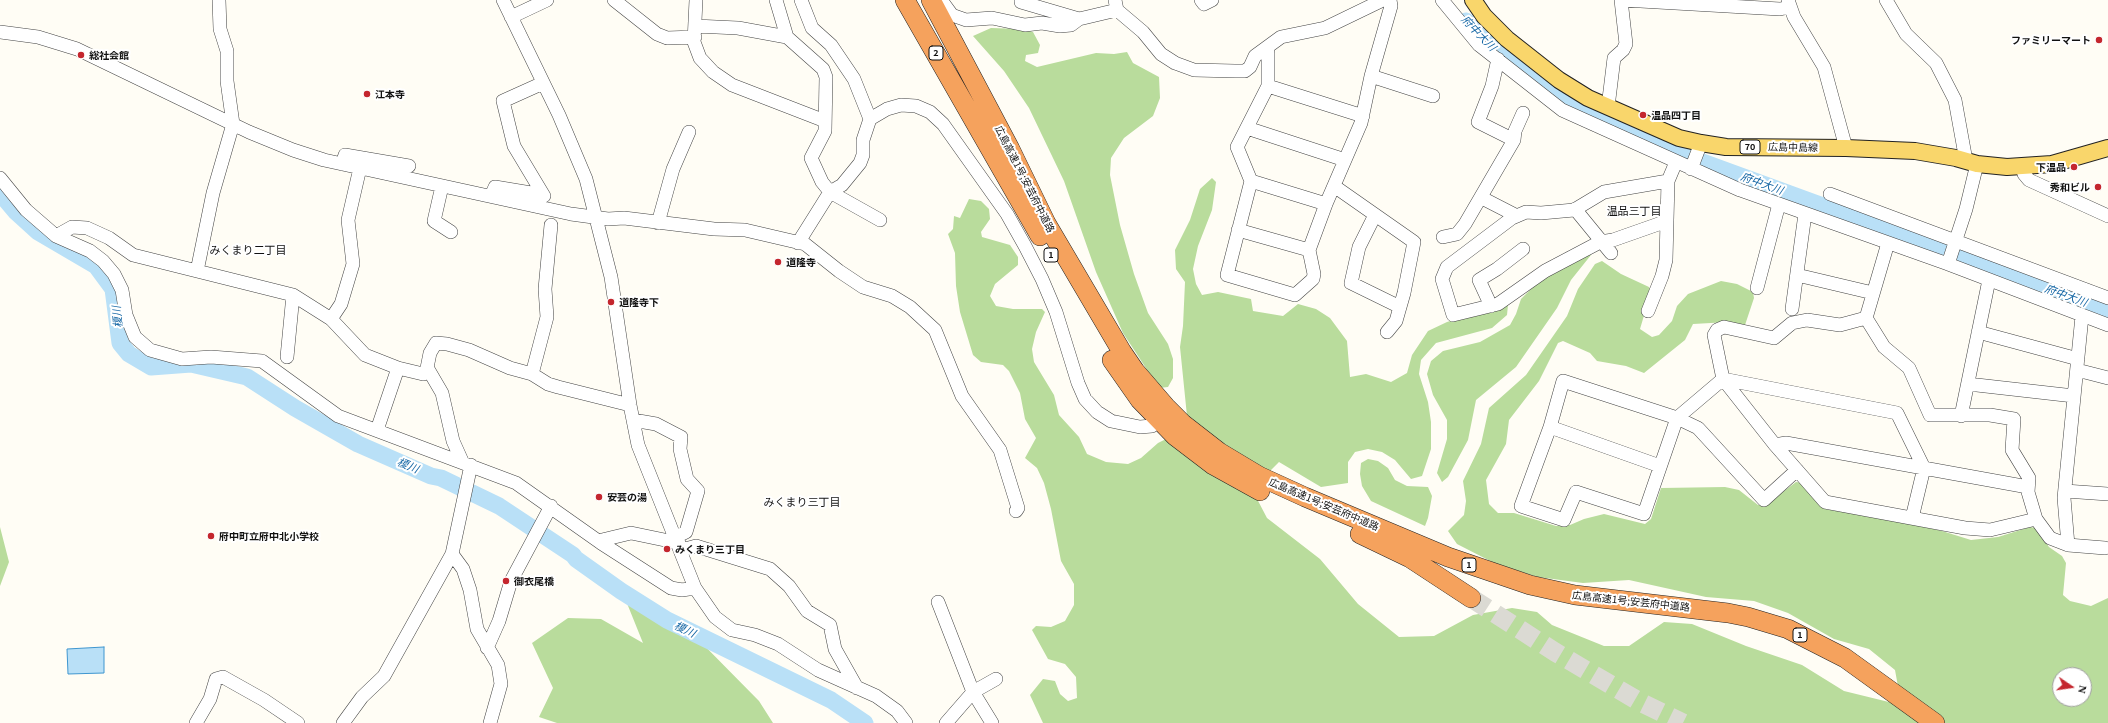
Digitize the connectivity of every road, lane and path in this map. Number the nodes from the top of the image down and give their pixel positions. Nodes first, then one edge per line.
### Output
1 (219, 0) edge
2 (503, 0) edge
3 (547, 0) edge
4 (614, 0) edge
5 (696, 0) edge
6 (776, 0) edge
7 (801, 0) edge
8 (899, 0) edge
9 (905, 0) edge
10 (931, 0) edge
11 (941, 0) edge
12 (1022, 0) edge
13 (1201, 0) edge
14 (1212, 0) edge
15 (1382, 0) edge
16 (1390, 0) edge
17 (1442, 0) edge
18 (1473, 0) edge
19 (1622, 0) edge
20 (1886, 0) edge
21 (1789, 3) edge
22 (1366, 4) edge
23 (1116, 5) edge
24 (511, 17) junction
25 (1079, 19) junction
26 (695, 31) junction
27 (0, 32) edge
28 (787, 37) junction
29 (1265, 49) junction
30 (1498, 59) junction
31 (1371, 76) junction
32 (543, 83) junction
33 (1268, 86) junction
34 (1433, 96) dead end
35 (966, 106) junction
36 (1608, 107) junction
37 (1523, 113) dead end
38 (1363, 116) junction
39 (870, 119) junction
40 (825, 121) junction
41 (233, 124) junction
42 (1246, 128) junction
43 (690, 132) dead end
44 (1514, 140) junction
45 (1701, 143) junction
46 (1846, 148) junction
47 (2108, 148) edge
48 (1345, 160) junction
49 (1676, 162) junction
50 (1970, 162) junction
51 (342, 164) junction
52 (409, 166) dead end
53 (2022, 167) junction
54 (360, 168) junction
55 (1691, 168) junction
56 (0, 178) edge
57 (1251, 181) junction
58 (1668, 181) junction
59 (442, 186) junction
60 (1334, 186) junction
61 (830, 192) junction
62 (1830, 194) dead end
63 (491, 196) junction
64 (1482, 198) junction
65 (1326, 204) junction
66 (1779, 204) junction
67 (1575, 209) junction
68 (1805, 214) junction
69 (1375, 215) junction
70 (1517, 216) junction
71 (2108, 216) edge
72 (597, 218) junction
73 (880, 220) dead end
74 (1667, 220) junction
75 (658, 224) junction
76 (551, 225) dead end
77 (1238, 230) junction
78 (451, 232) dead end
79 (56, 236) junction
80 (1443, 237) dead end
81 (1955, 240) junction
82 (1600, 242) junction
83 (798, 243) junction
84 (1888, 243) junction
85 (1523, 249) dead end
86 (1309, 250) junction
87 (1611, 253) dead end
88 (1948, 264) junction
89 (197, 271) junction
90 (1797, 275) junction
91 (1989, 280) junction
92 (1757, 288) dead end
93 (1873, 293) junction
94 (293, 295) junction
95 (2108, 298) edge
96 (1491, 306) junction
97 (1400, 307) junction
98 (1792, 309) dead end
99 (1648, 311) dead end
100 (2082, 316) junction
101 (1866, 318) junction
102 (332, 319) junction
103 (2108, 325) edge
104 (1387, 332) dead end
105 (1978, 332) junction
106 (287, 357) dead end
107 (2078, 364) junction
108 (398, 368) junction
109 (428, 369) junction
110 (532, 374) junction
111 (2108, 378) edge
112 (1723, 379) junction
113 (1968, 384) junction
114 (1144, 394) junction
115 (2074, 396) junction
116 (630, 405) junction
117 (1961, 416) junction
118 (1677, 418) junction
119 (632, 420) junction
120 (1152, 426) dead end
121 (1550, 427) junction
122 (377, 430) junction
123 (1775, 445) junction
124 (466, 463) junction
125 (1660, 466) junction
126 (1924, 468) junction
127 (1797, 470) junction
128 (2028, 487) junction
129 (2065, 491) junction
130 (1279, 493) junction
131 (2108, 494) edge
132 (551, 506) junction
133 (1016, 512) dead end
134 (1912, 518) junction
135 (2036, 519) junction
136 (601, 543) junction
137 (679, 543) junction
138 (2068, 545) junction
139 (2105, 548) dead end
140 (452, 554) junction
141 (695, 588) junction
142 (1471, 598) tunnel mouth
143 (938, 602) dead end
144 (487, 648) junction
145 (996, 679) dead end
146 (857, 688) junction
147 (973, 692) junction
148 (198, 722) edge
149 (298, 723) edge
150 (343, 723) edge
151 (490, 723) edge
152 (906, 723) edge
153 (946, 723) edge
154 (992, 723) edge
155 (1935, 723) edge

1 - 41 street
2 - 24 street
3 - 24 street
4 - 26 street
5 - 26 street
6 - 28 street
7 - 39 street
8 - 35 highway
9 - 35 highway, 2
10 - 114 highway, 広島高速1号;安芸府中道路 / 1
11 - 25 street
12 - 25 street
13 - 14 street
15 - 22 street
16 - 31 street
17 - 30 street
18 - 36 main road, 広島中島線 / 70
19 - 21 street
19 - 36 street
20 - 50 street
21 - 46 street
22 - 29 street
23 - 25 street
23 - 29 street
24 - 32 street
26 - 28 street
26 - 40 street
27 - 41 street
28 - 40 street
29 - 33 street
30 - 44 street
30 - 49 street
31 - 34 street
31 - 38 street
32 - 63 street
32 - 72 street
33 - 38 street
33 - 42 street
35 - 114 highway, 広島高速1号;安芸府中道路 / 1
36 - 45 main road, 広島中島線 / 70
37 - 44 street
38 - 48 street
39 - 61 street
39 - 120 street
40 - 61 street
41 - 51 street
41 - 89 street
42 - 48 street
42 - 57 street
43 - 75 street
44 - 64 street
45 - 46 main road, 広島中島線 / 70
45 - 55 street
46 - 50 main road, 広島中島線 / 70
47 - 53 main road, 広島中島線 / 70
48 - 60 street
49 - 55 street
49 - 58 street
50 - 53 main road, 広島中島線 / 70
50 - 81 street
51 - 52 street
51 - 54 street
53 - 71 street
54 - 59 street
54 - 102 street
55 - 66 street
56 - 79 street
57 - 65 street
57 - 77 street
58 - 67 street
58 - 74 street
59 - 63 street
59 - 78 street
60 - 65 street
60 - 69 street
61 - 73 street
61 - 83 street
62 - 81 street
63 - 72 street
64 - 70 street
64 - 80 street
65 - 86 street
66 - 68 street
66 - 92 street
67 - 70 street
67 - 82 street
68 - 84 street
68 - 90 street
69 - 97 street
69 - 97 street
70 - 96 street
72 - 75 street
72 - 116 street
74 - 82 street
74 - 99 street
75 - 83 street
76 - 110 street
77 - 86 street
77 - 86 street
79 - 89 street
79 - 122 street
81 - 88 street
81 - 95 street
82 - 87 street
82 - 96 street
83 - 133 street
84 - 88 street
84 - 93 street
85 - 96 street
88 - 91 street
89 - 94 street
90 - 93 street
90 - 98 street
91 - 100 street
91 - 105 street
93 - 101 street
94 - 102 street
94 - 106 street
97 - 104 street
100 - 103 street
100 - 107 street
101 - 112 street
101 - 117 street
102 - 108 street
105 - 107 street
105 - 113 street
107 - 111 street
107 - 115 street
108 - 109 street
108 - 122 street
109 - 110 street
109 - 124 street
110 - 116 street
112 - 118 street
112 - 123 street
112 - 126 street
113 - 115 street
113 - 117 street
114 - 130 highway, 広島高速1号;安芸府中道路 / 1
115 - 129 street
116 - 119 street
117 - 128 street
118 - 121 street
118 - 125 street
118 - 127 street
119 - 137 street
119 - 137 street
121 - 125 street
121 - 125 street
122 - 124 street
123 - 126 street
123 - 127 street
124 - 132 street
124 - 140 street
126 - 128 street
126 - 134 street
127 - 134 street
128 - 135 street
129 - 131 street
129 - 138 street
130 - 142 highway, 広島高速1号;安芸府中道路 / 1
130 - 155 highway, 広島高速1号;安芸府中道路 / 1
132 - 136 street
132 - 144 street
134 - 135 street
135 - 138 street
136 - 137 street
136 - 141 street
137 - 141 street
137 - 146 street
138 - 139 street
140 - 144 street
140 - 150 street
141 - 146 street
143 - 147 street
144 - 151 street
145 - 147 street
146 - 152 street
147 - 153 street
147 - 154 street
148 - 149 street

